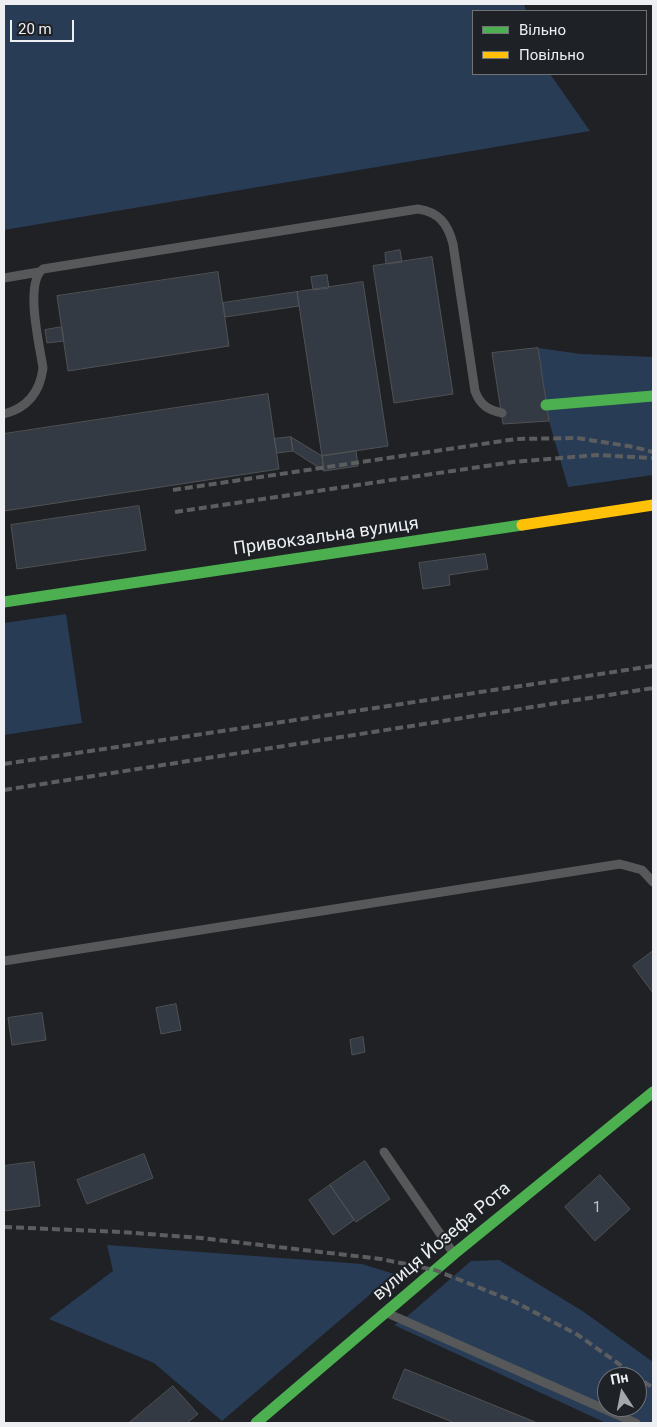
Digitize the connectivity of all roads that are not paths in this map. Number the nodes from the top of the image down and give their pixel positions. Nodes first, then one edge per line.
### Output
1 (39, 272) junction
2 (4, 278) edge
3 (653, 396) edge
4 (546, 405) dead end
5 (502, 413) dead end
6 (4, 414) edge
7 (653, 505) edge
8 (4, 602) edge
9 (653, 882) edge
10 (4, 961) edge
11 (653, 1092) edge
12 (384, 1152) dead end
13 (454, 1254) junction
14 (386, 1312) junction
15 (256, 1423) edge
16 (636, 1423) edge

1 - 2 lane
1 - 5 lane
1 - 6 lane
3 - 4 main road
7 - 8 main road, Привокзальна вулиця
9 - 10 lane
11 - 13 main road, вулиця Йозефа Рота
12 - 13 lane
13 - 14 main road, вулиця Йозефа Рота
14 - 15 main road, вулиця Йозефа Рота
14 - 16 lane

